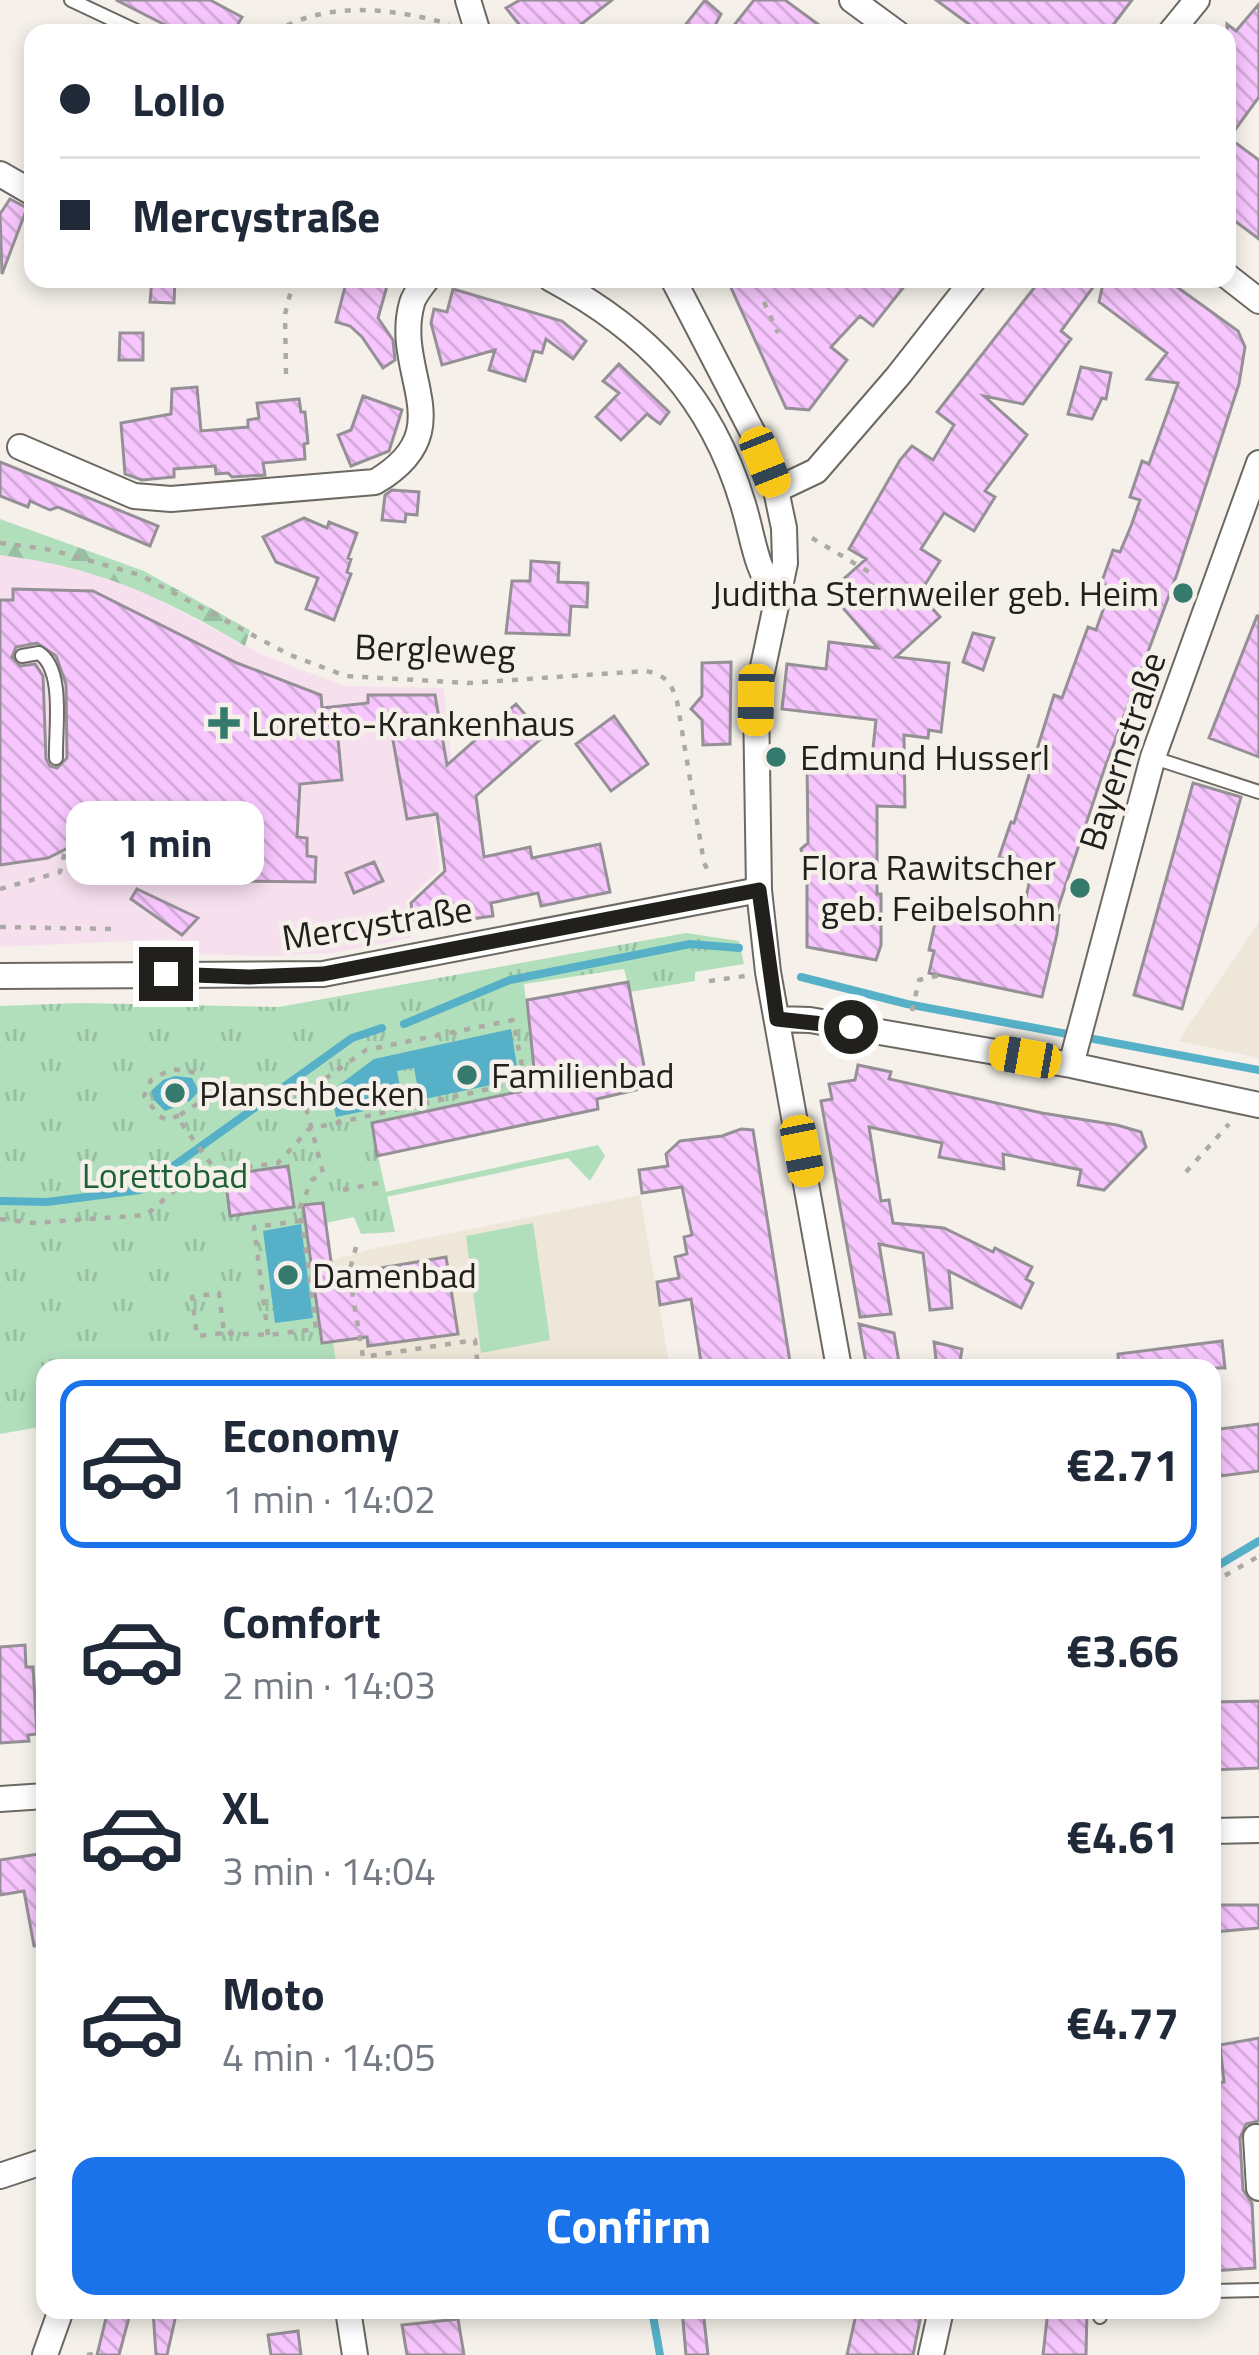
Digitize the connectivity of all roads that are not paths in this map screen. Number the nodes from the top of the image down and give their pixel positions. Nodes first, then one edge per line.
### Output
1 (71, 0) edge
2 (852, 0) edge
3 (1197, 0) edge
4 (122, 24) edge
5 (885, 24) edge
6 (1177, 24) edge
7 (421, 288) edge
8 (568, 288) edge
9 (678, 288) edge
10 (967, 288) edge
11 (20, 447) dead end
12 (1259, 464) edge
13 (776, 490) junction
14 (777, 598) junction
15 (22, 656) dead end
16 (56, 758) dead end
17 (1153, 758) junction
18 (1259, 792) edge
19 (759, 890) junction
20 (0, 976) edge
21 (777, 1019) junction
22 (1073, 1056) junction
23 (1254, 1104) edge
24 (837, 1359) edge
25 (36, 1797) edge
26 (0, 1799) edge
27 (1259, 1830) edge
28 (1221, 1832) edge
29 (1256, 2137) dead end
30 (36, 2164) edge
31 (0, 2176) edge
32 (1259, 2188) edge
33 (1259, 2290) edge
34 (1221, 2291) edge
35 (58, 2319) edge
36 (349, 2319) edge
37 (939, 2319) edge
38 (45, 2355) edge
39 (355, 2355) edge
40 (931, 2355) edge

1 - 4 lane
2 - 5 street
3 - 6 street
7 - 11 street
8 - 14 street
9 - 13 street
10 - 13 street
12 - 17 street, Bayernstraße
13 - 14 street
14 - 19 street
15 - 16 lane
17 - 18 lane
17 - 22 street, Bayernstraße
19 - 20 street, Mercystraße
19 - 21 street
21 - 22 street
21 - 24 street
22 - 23 street
25 - 26 street
27 - 28 street
29 - 32 street
30 - 31 street
33 - 34 lane
35 - 38 street
36 - 39 street
37 - 40 street

